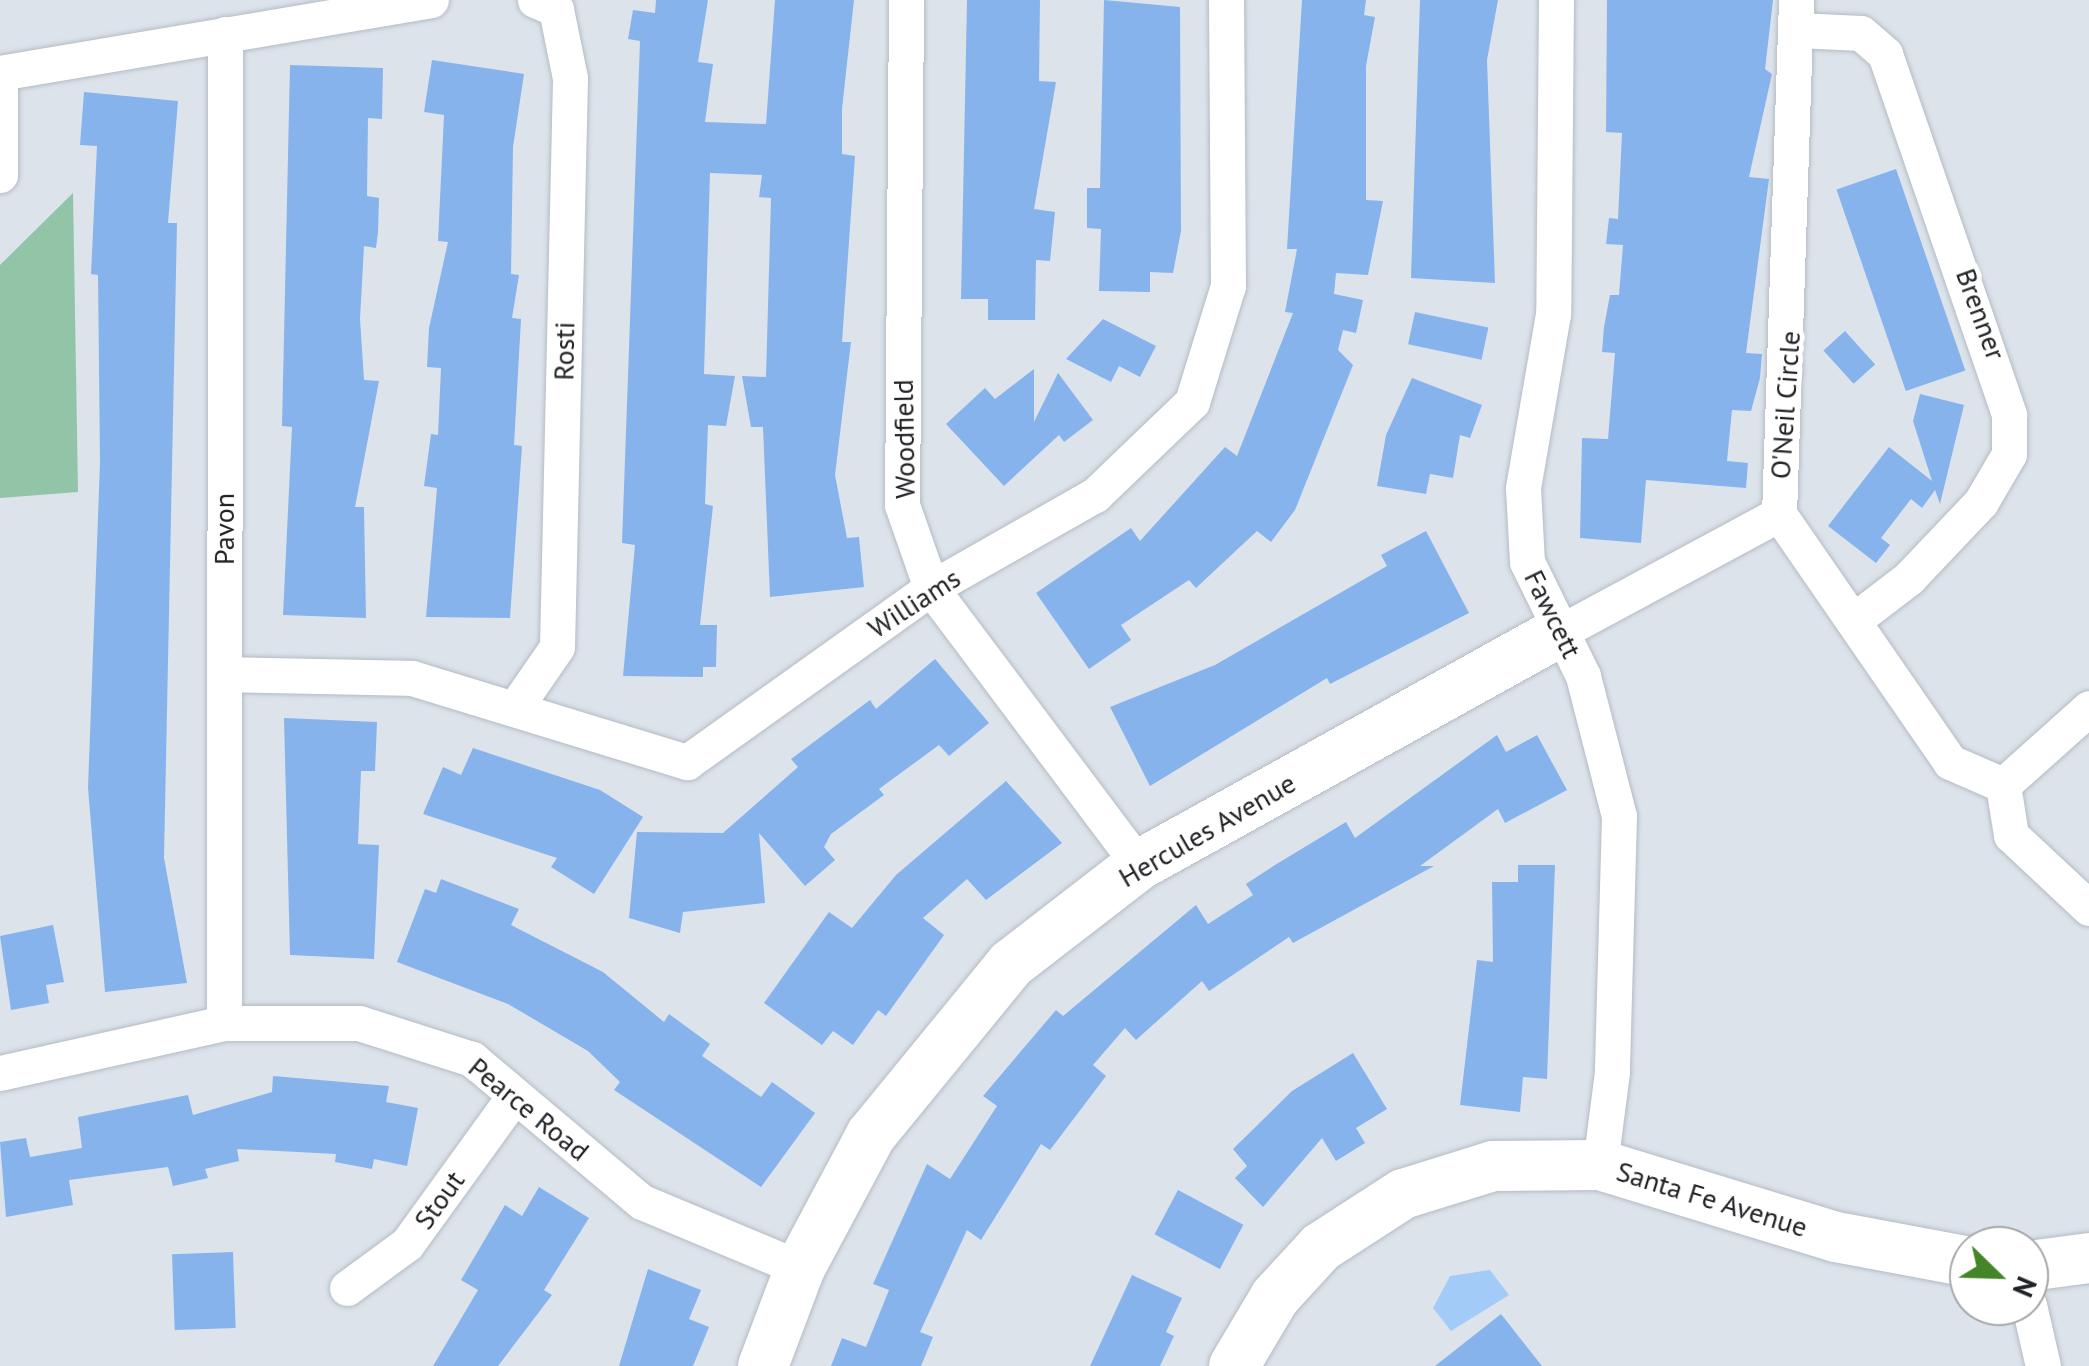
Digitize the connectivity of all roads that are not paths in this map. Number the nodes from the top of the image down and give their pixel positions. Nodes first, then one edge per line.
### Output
1 (430, 0) edge
2 (535, 0) edge
3 (906, 0) edge
4 (1226, 0) edge
5 (1556, 0) edge
6 (1796, 15) edge
7 (225, 34) junction
8 (0, 73) edge
9 (0, 176) edge
10 (1780, 514) junction
11 (930, 588) junction
12 (1854, 620) junction
13 (1560, 632) junction
14 (224, 674) junction
15 (517, 704) junction
16 (2089, 708) edge
17 (2003, 786) junction
18 (1139, 865) junction
19 (2089, 908) edge
20 (224, 1024) junction
21 (0, 1073) edge
22 (514, 1096) junction
23 (1600, 1165) junction
24 (1949, 1258) edge
25 (2089, 1258) edge
26 (2049, 1263) edge
27 (800, 1268) junction
28 (347, 1288) dead end
29 (2034, 1326) edge
30 (763, 1366) edge
31 (1234, 1366) edge
32 (2043, 1366) edge

1 - 7 street
2 - 15 street, Rosti
3 - 11 street, Woodfield
4 - 11 street, Williams
5 - 13 street, Fawcett
6 - 10 street, O'Neil Circle
6 - 12 street, Brenner
7 - 8 street
7 - 14 street, Pavon
8 - 9 street
10 - 12 street, O'Neil Circle
10 - 13 street, Hercules Avenue
11 - 15 street, Williams
11 - 18 street, Woodfield
12 - 17 street, O'Neil Circle
13 - 18 street, Hercules Avenue
13 - 23 street, Fawcett
14 - 15 street, Williams
14 - 20 street, Pavon
16 - 17 street
17 - 19 street
18 - 27 street, Hercules Avenue
20 - 21 street, Pearce Road
20 - 22 street, Pearce Road
22 - 27 street, Pearce Road
22 - 28 street, Stout
23 - 24 street, Santa Fe Avenue
23 - 31 street, Santa Fe Avenue
25 - 26 street
27 - 30 street, Hercules Avenue
29 - 32 street

